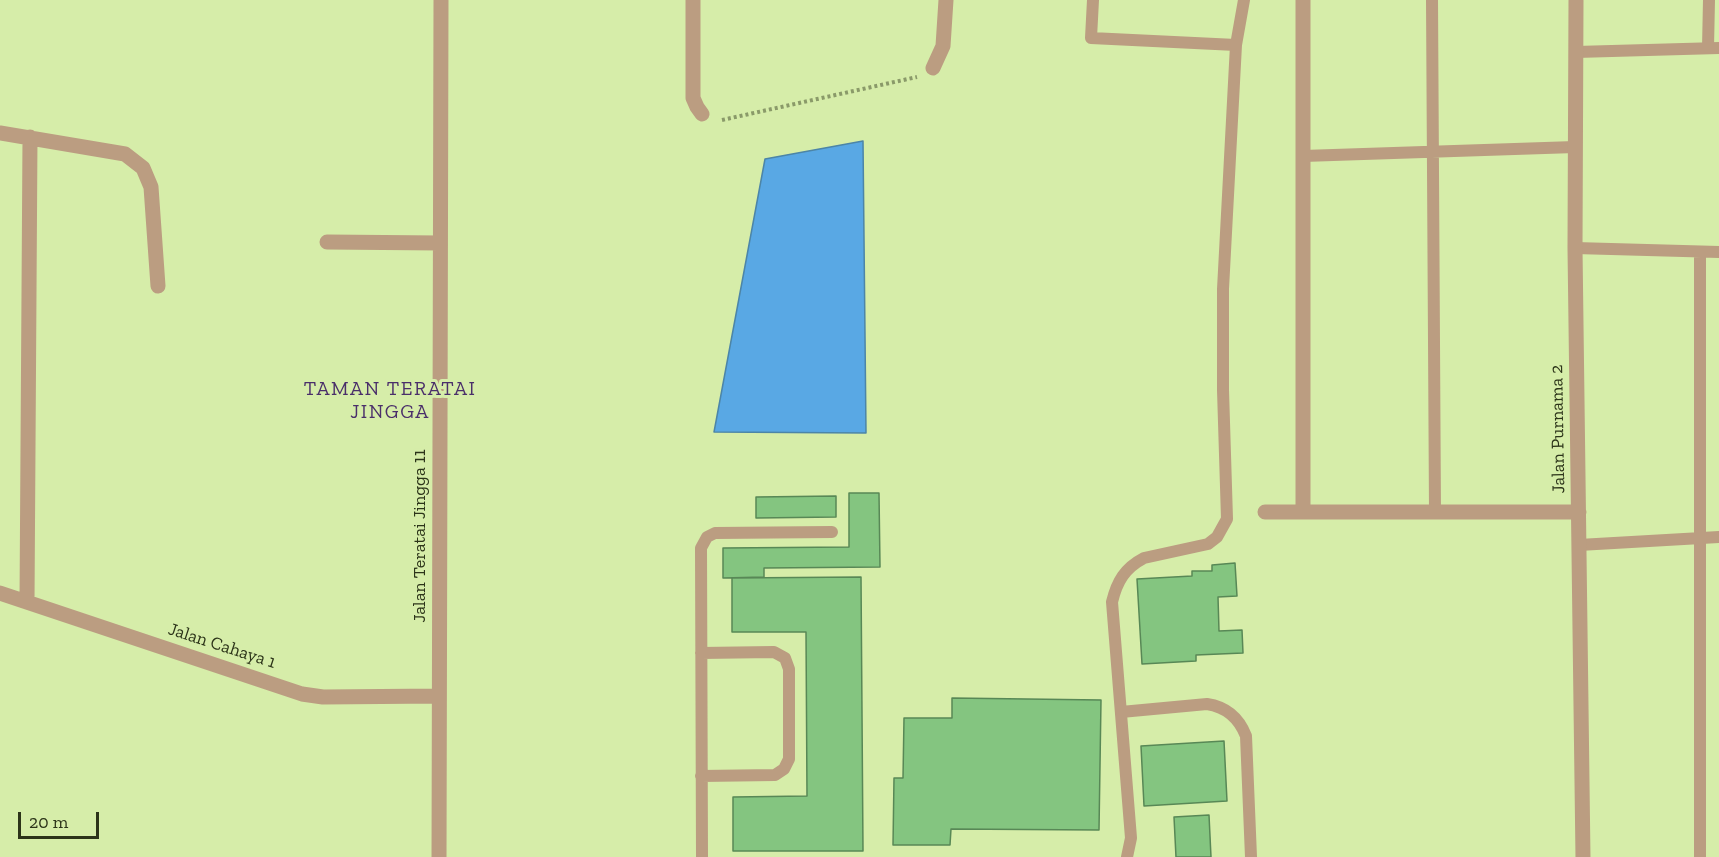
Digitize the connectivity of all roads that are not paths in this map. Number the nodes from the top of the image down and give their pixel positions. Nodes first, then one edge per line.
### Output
1 (441, 0) edge
2 (693, 0) edge
3 (946, 0) edge
4 (1093, 0) edge
5 (1244, 0) edge
6 (1303, 0) edge
7 (1432, 0) edge
8 (1576, 0) edge
9 (1709, 0) edge
10 (1236, 45) junction
11 (1713, 48) edge
12 (1576, 52) junction
13 (933, 68) road end
14 (702, 114) road end
15 (0, 133) edge
16 (30, 137) junction
17 (1575, 147) junction
18 (1434, 152) junction
19 (1303, 156) junction
20 (327, 242) dead end
21 (440, 243) junction
22 (1575, 248) junction
23 (1700, 252) junction
24 (1719, 252) edge
25 (158, 286) dead end
26 (1265, 512) dead end
27 (1304, 512) junction
28 (1435, 512) junction
29 (1579, 512) junction
30 (832, 532) dead end
31 (1701, 537) junction
32 (1719, 537) edge
33 (1579, 545) junction
34 (0, 593) edge
35 (27, 602) junction
36 (701, 653) junction
37 (439, 696) junction
38 (1121, 712) junction
39 (701, 776) junction
40 (439, 857) edge
41 (702, 857) edge
42 (1127, 857) edge
43 (1251, 857) edge
44 (1583, 857) edge
45 (1700, 857) edge

1 - 21 street, Jalan Teratai Jingga 11
2 - 14 street
3 - 13 street
4 - 10 lane
5 - 10 lane
6 - 19 street
7 - 18 lane
8 - 12 street, Jalan Purnama 2
9 - 11 lane
10 - 38 lane
11 - 12 lane
12 - 17 street, Jalan Purnama 2
15 - 16 street
16 - 25 street
16 - 35 street
17 - 18 lane
17 - 22 street, Jalan Purnama 2
18 - 19 lane
18 - 28 lane
19 - 27 street
20 - 21 street
21 - 37 street, Jalan Teratai Jingga 11
22 - 23 lane
22 - 29 street, Jalan Purnama 2
23 - 24 lane
23 - 31 lane
26 - 27 street
27 - 28 street
28 - 29 street
29 - 33 street, Jalan Purnama 2
30 - 36 lane
31 - 32 lane
31 - 33 lane
31 - 45 lane
33 - 44 street, Jalan Purnama 2
34 - 35 street, Jalan Cahaya 1
35 - 37 street, Jalan Cahaya 1
36 - 39 lane
36 - 39 lane
37 - 40 street, Jalan Teratai Jingga 11
38 - 42 lane
38 - 43 lane
39 - 41 lane

